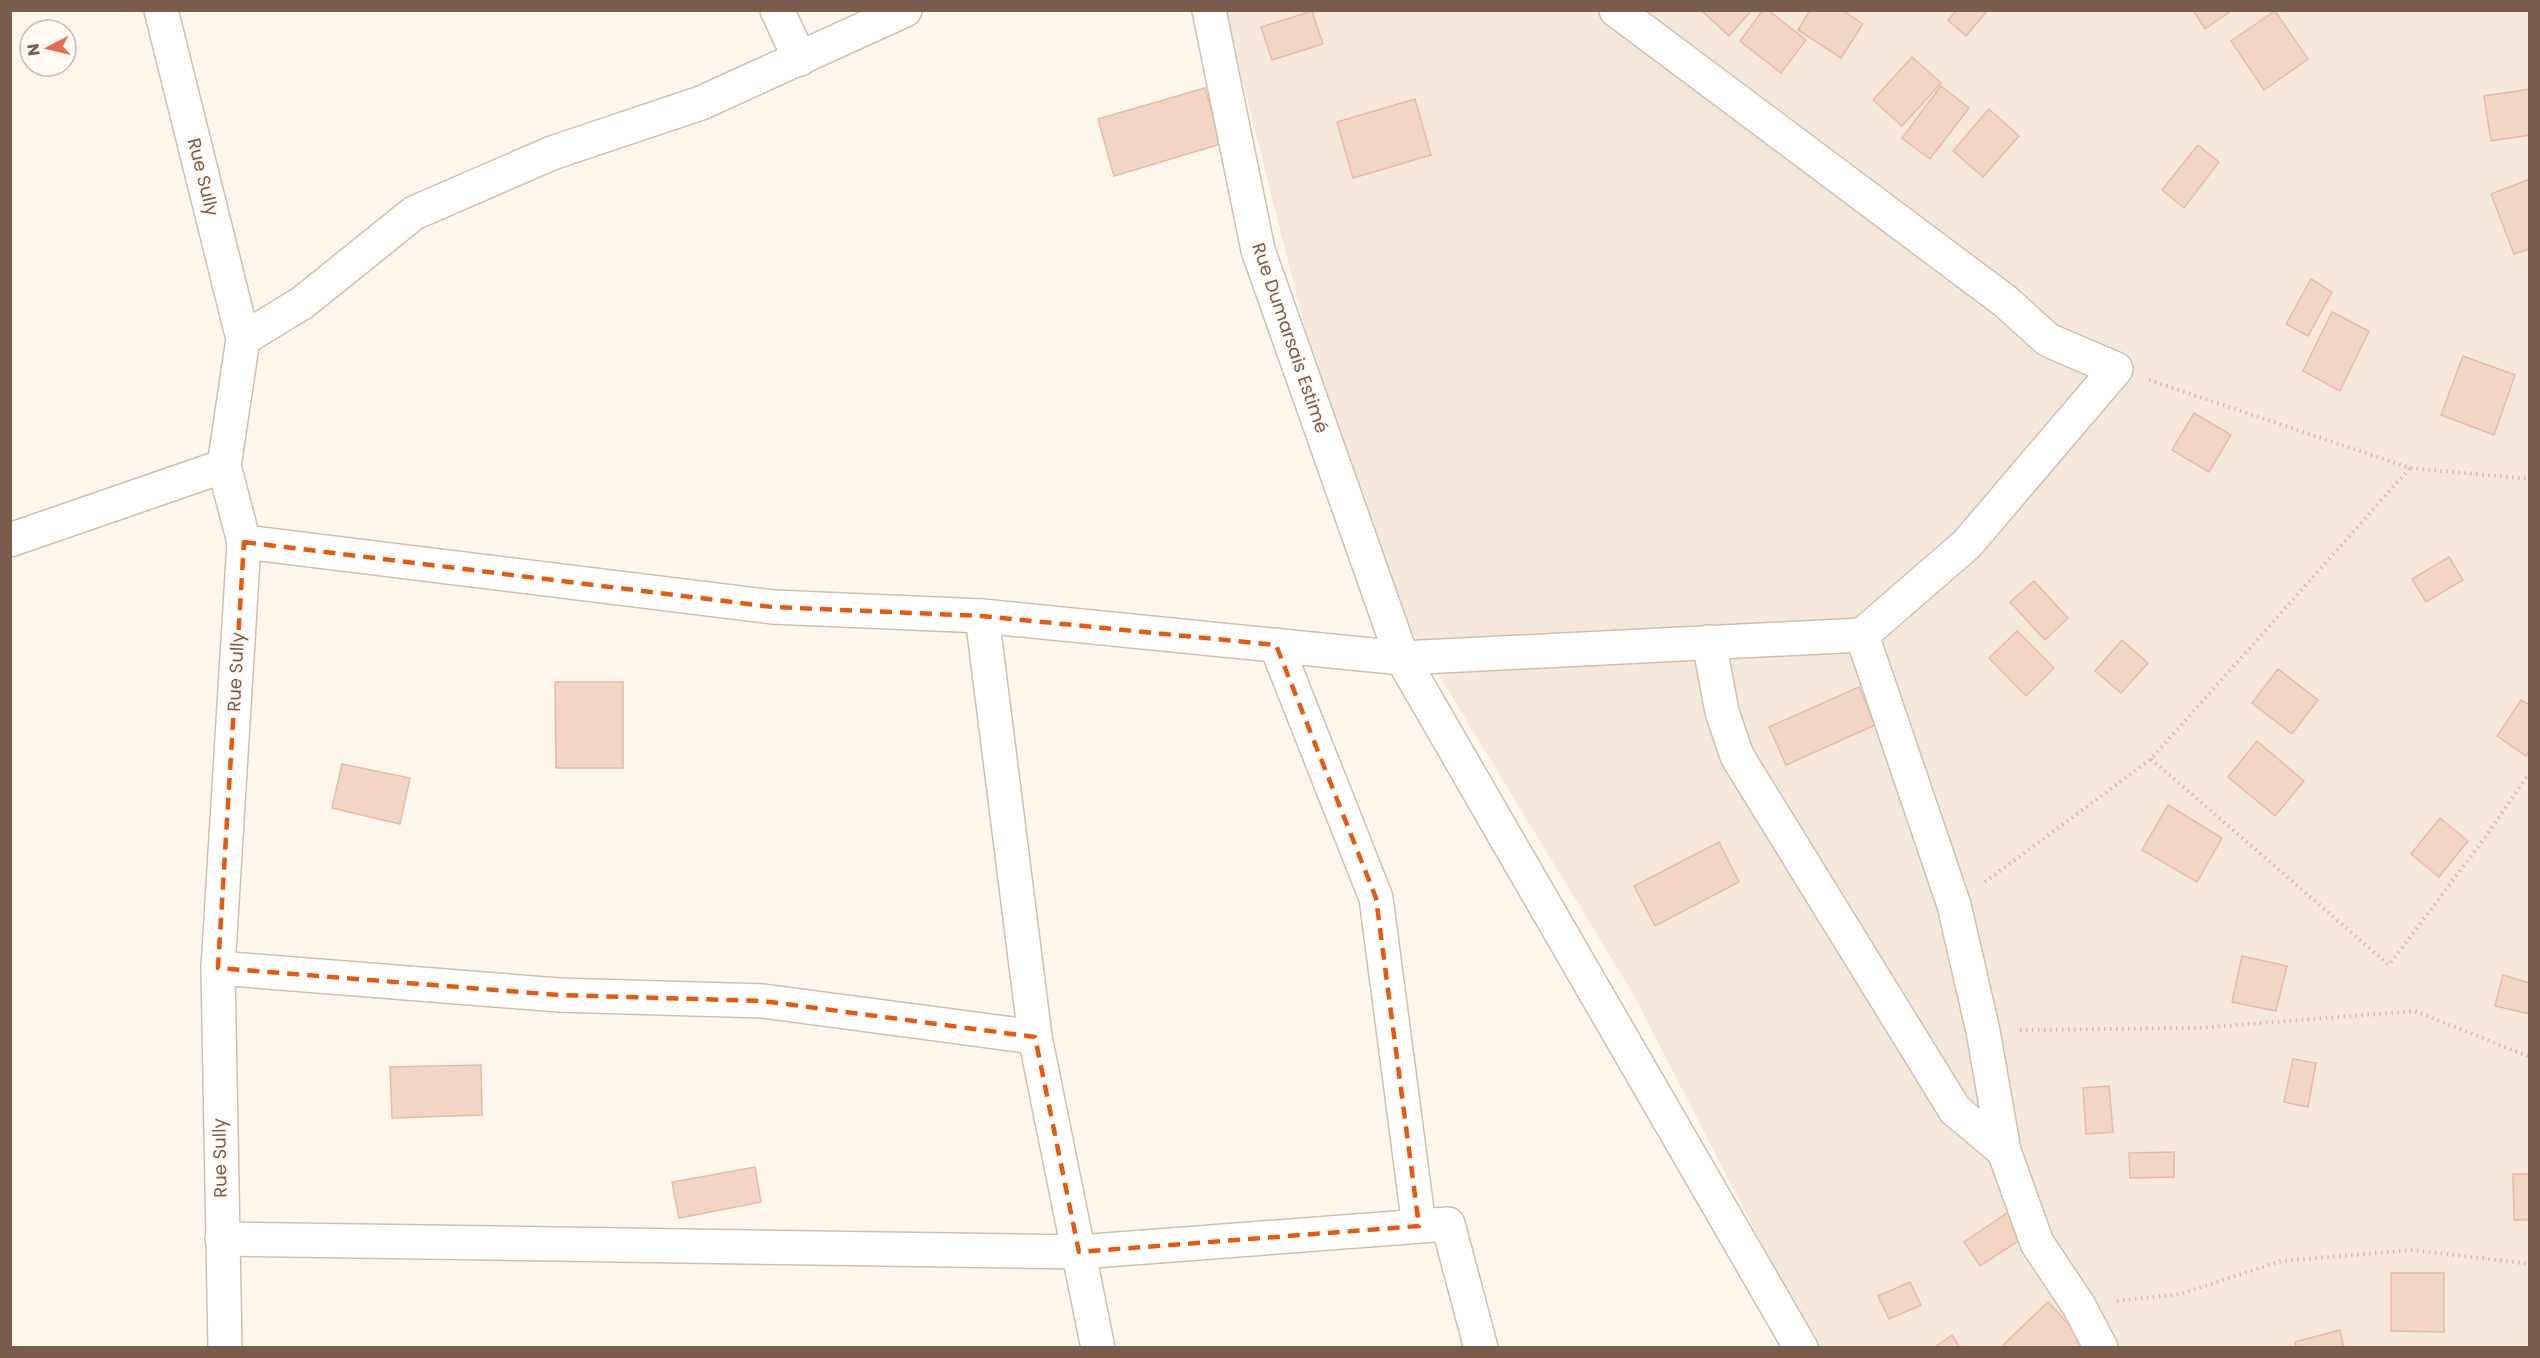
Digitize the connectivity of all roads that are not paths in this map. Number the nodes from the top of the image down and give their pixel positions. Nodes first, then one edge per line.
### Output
1 (161, 10) edge
2 (777, 10) edge
3 (905, 10) edge
4 (1209, 10) edge
5 (1616, 10) edge
6 (800, 59) junction
7 (243, 339) junction
8 (224, 466) junction
9 (10, 540) edge
10 (244, 542) junction
11 (982, 616) junction
12 (1862, 635) junction
13 (1709, 642) junction
14 (1276, 645) junction
15 (1402, 658) junction
16 (218, 968) junction
17 (1035, 1037) junction
18 (2004, 1151) junction
19 (1419, 1226) junction
20 (222, 1239) junction
21 (1079, 1252) junction
22 (225, 1347) edge
23 (1098, 1347) edge
24 (1481, 1347) edge
25 (1801, 1347) edge
26 (2101, 1347) edge

1 - 7 street, Rue Sully
2 - 6 street
3 - 6 street
4 - 15 street, Rue Dumarsais Estimé
5 - 12 street
6 - 7 street
7 - 8 street, Rue Sully
8 - 9 street
8 - 10 street, Rue Sully
10 - 11 street
10 - 16 street, Rue Sully
11 - 14 street
11 - 17 street
12 - 13 street
12 - 18 street
13 - 15 street
13 - 18 street
14 - 15 street
14 - 19 street
15 - 25 street, Rue Dumarsais Estimé
16 - 17 street
16 - 20 street, Rue Sully
17 - 21 street
18 - 26 street
19 - 21 street
19 - 24 street
20 - 21 street
20 - 22 street, Rue Sully
21 - 23 street

